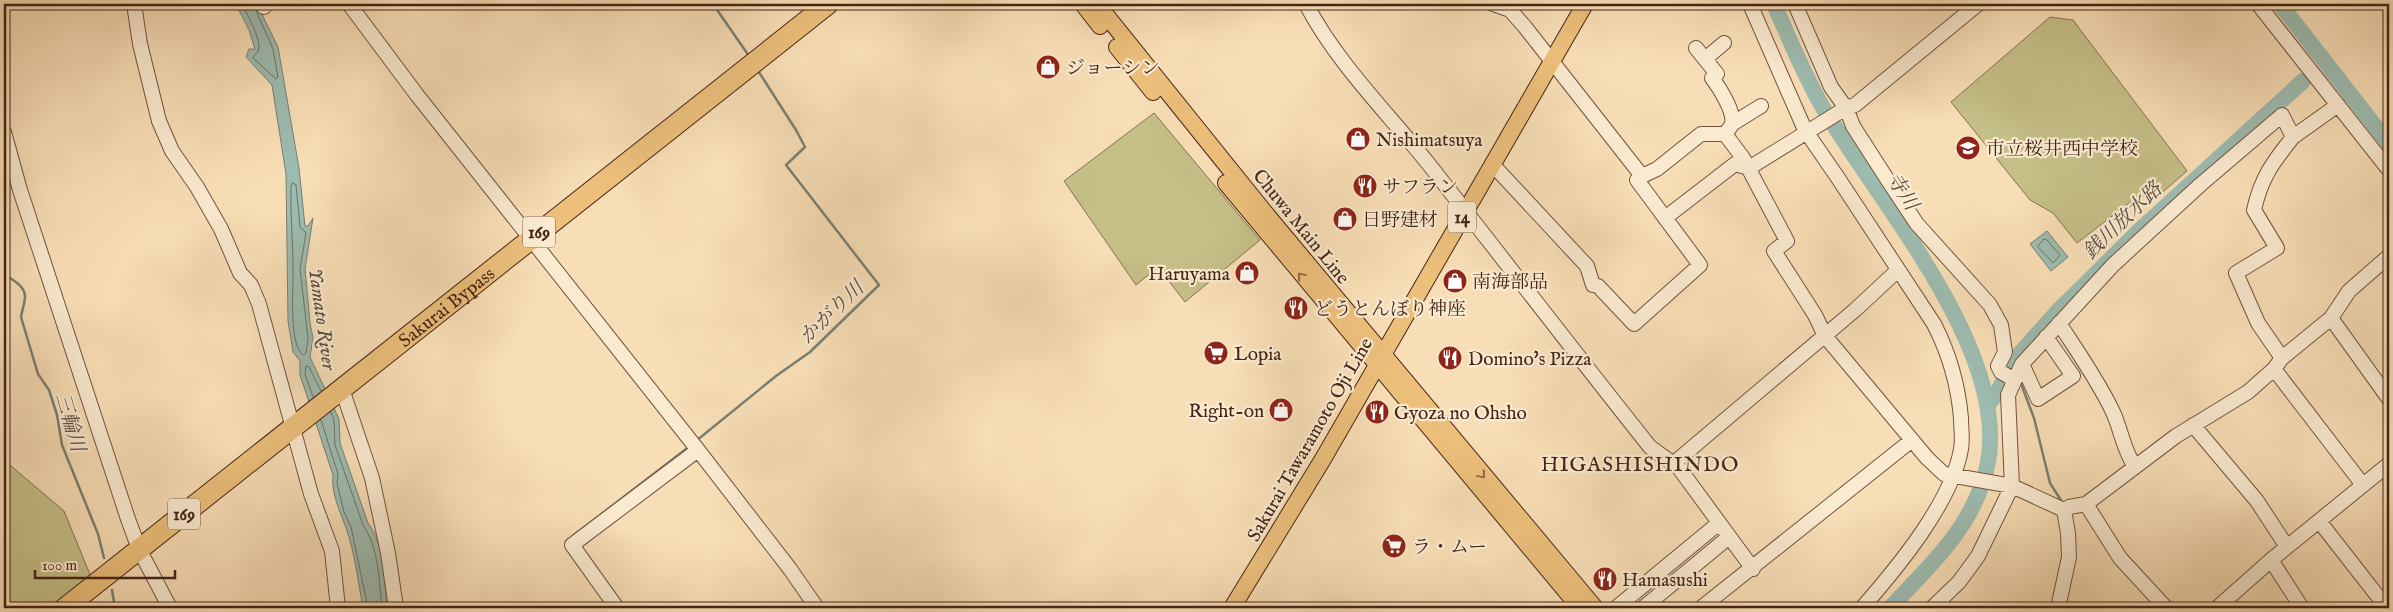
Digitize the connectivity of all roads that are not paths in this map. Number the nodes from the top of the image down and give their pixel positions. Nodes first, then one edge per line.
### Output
1 (134, 4) edge
2 (349, 4) edge
3 (828, 4) edge
4 (1083, 4) edge
5 (1097, 4) edge
6 (1493, 4) edge
7 (1585, 4) edge
8 (1750, 4) edge
9 (1794, 4) edge
10 (1978, 4) edge
11 (2258, 4) edge
12 (1311, 6) edge
13 (1724, 43) dead end
14 (1552, 62) junction
15 (2338, 105) junction
16 (1761, 106) dead end
17 (1844, 110) junction
18 (1728, 129) junction
19 (1811, 131) junction
20 (4, 132) edge
21 (2293, 137) junction
22 (1492, 164) junction
23 (1749, 168) junction
24 (2389, 170) edge
25 (1642, 176) junction
26 (1465, 211) junction
27 (1665, 218) junction
28 (530, 238) junction
29 (2389, 256) edge
30 (1898, 270) junction
31 (2331, 318) junction
32 (2059, 323) junction
33 (1825, 336) junction
34 (2046, 337) junction
35 (1379, 361) junction
36 (2278, 364) junction
37 (2017, 372) junction
38 (337, 393) junction
39 (2389, 399) edge
40 (298, 423) junction
41 (2193, 425) junction
42 (1912, 440) junction
43 (698, 450) junction
44 (1674, 462) junction
45 (2389, 464) edge
46 (2135, 467) junction
47 (1956, 476) junction
48 (2363, 485) junction
49 (2009, 486) junction
50 (2086, 504) junction
51 (2067, 508) junction
52 (2319, 521) junction
53 (1719, 523) junction
54 (1729, 537) junction
55 (2287, 547) junction
56 (139, 549) junction
57 (2271, 560) junction
58 (1752, 569) junction
59 (65, 608) edge
60 (170, 608) edge
61 (338, 608) edge
62 (396, 608) edge
63 (617, 608) edge
64 (818, 608) edge
65 (1232, 608) edge
66 (1580, 608) edge
67 (1595, 608) edge
68 (1616, 608) edge
69 (1643, 608) edge
70 (1701, 608) edge
71 (1862, 608) edge
72 (1932, 608) edge
73 (2058, 608) edge
74 (2166, 608) edge
75 (2217, 608) edge
76 (2302, 608) edge
77 (2387, 608) edge

1 - 40 street
2 - 28 street
3 - 28 highway, Sakurai Bypass / 169
35 -> 4 main road, Chuwa Main Line
5 - 35 main road, Chuwa Main Line
6 - 14 street
7 - 14 main road, Sakurai Tawaramoto Oji Line / 14
8 - 19 street
9 - 17 street
10 - 17 street
11 - 15 street
12 - 26 street
13 - 18 street
14 - 22 main road, Sakurai Tawaramoto Oji Line / 14
14 - 25 street
15 - 21 street
15 - 24 street
16 - 18 street
17 - 19 street
17 - 37 street
18 - 23 street
18 - 25 street
19 - 23 street
19 - 30 street
20 - 56 street
21 - 32 street
21 - 36 street
22 - 26 main road, Sakurai Tawaramoto Oji Line / 14
22 - 27 street
23 - 27 street
23 - 33 street
25 - 27 street
26 - 35 main road, Sakurai Tawaramoto Oji Line / 14
26 - 44 street
28 - 38 highway, Sakurai Bypass / 169
28 - 43 street
29 - 31 street
30 - 33 street
30 - 47 street
31 - 36 street
31 - 39 street
32 - 34 street
32 - 46 street
33 - 42 street
33 - 44 street
34 - 37 street
34 - 37 street
35 - 65 main road, Sakurai Tawaramoto Oji Line / 14
35 - 66 main road, Chuwa Main Line
35 -> 67 main road, Chuwa Main Line
36 - 41 street
36 - 48 street
37 - 49 street
38 - 40 highway, Sakurai Bypass / 169
38 - 62 street
40 - 56 highway, Sakurai Bypass / 169
40 - 61 street
41 - 46 street
41 - 55 street
42 - 47 street
42 - 58 street
43 - 63 street
43 - 64 street
44 - 53 street
45 - 48 street
46 - 50 street
47 - 49 street
47 - 71 street
48 - 52 street
49 - 51 street
49 - 72 street
50 - 51 street
50 - 74 street
51 - 73 street
52 - 55 street
52 - 77 street
53 - 54 street
53 - 68 street
54 - 58 street
54 - 69 street
55 - 57 street
56 - 59 highway, Sakurai Bypass / 169
56 - 60 street
57 - 75 street
57 - 76 street
58 - 70 street

